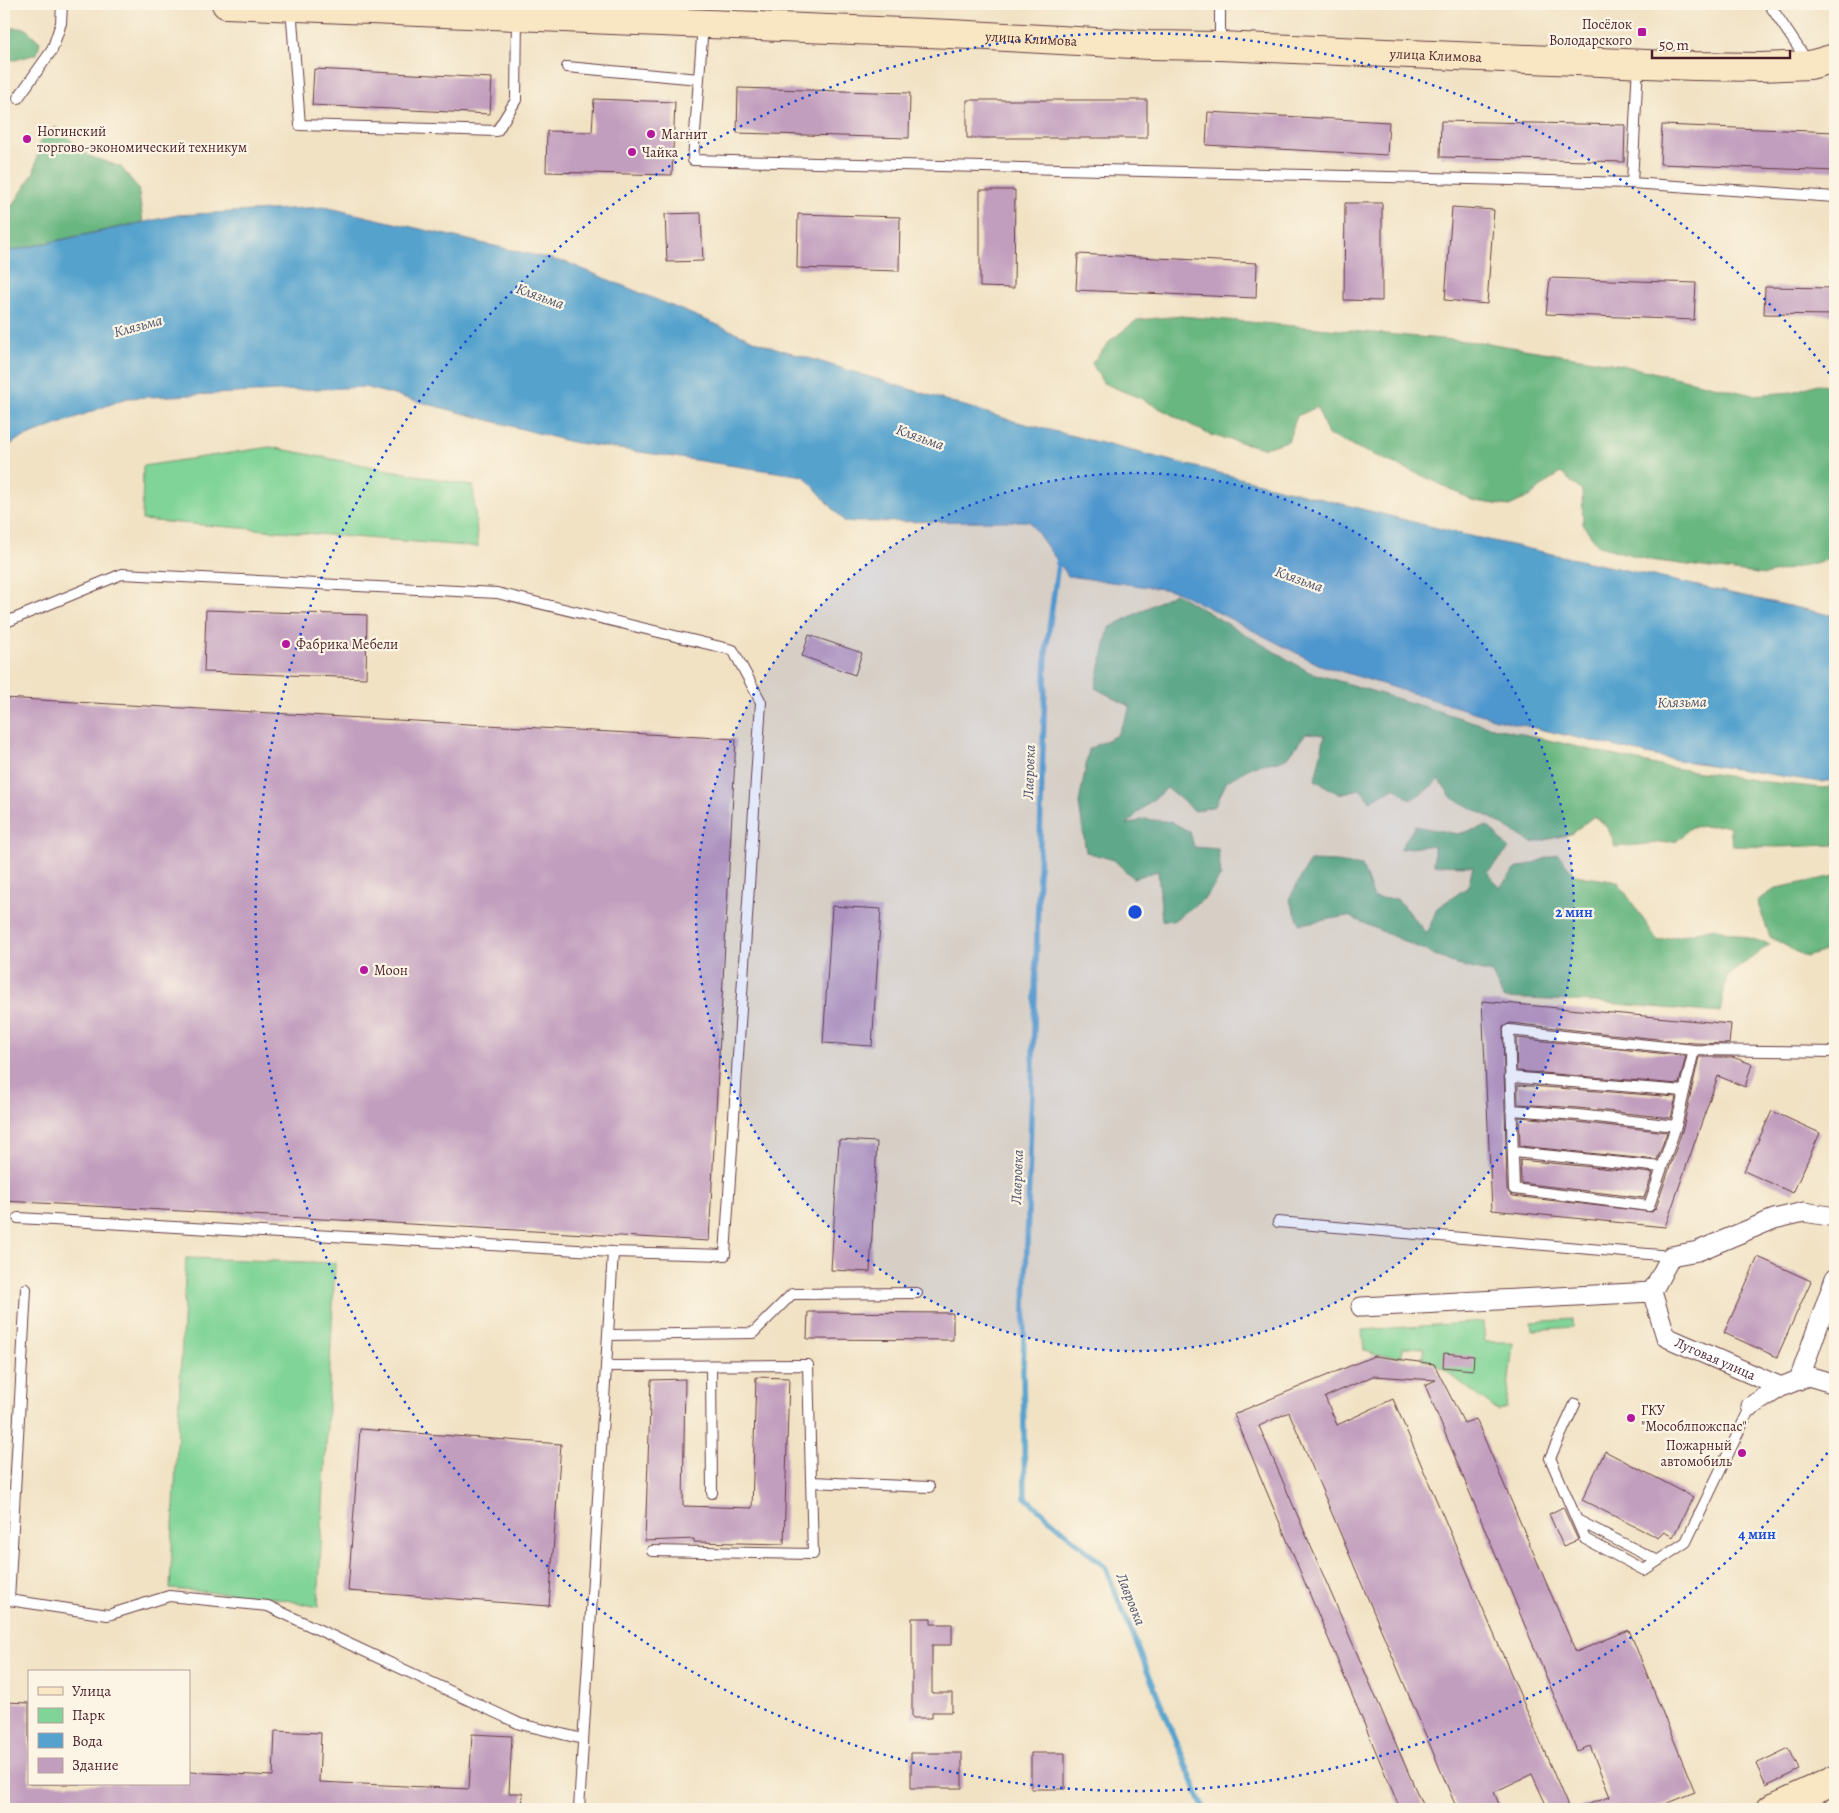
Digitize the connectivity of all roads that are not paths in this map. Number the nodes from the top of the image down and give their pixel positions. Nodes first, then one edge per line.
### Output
1 (62, 4) edge
2 (226, 4) edge
3 (1220, 4) edge
4 (1769, 4) edge
5 (291, 6) junction
6 (648, 13) edge
7 (517, 16) junction
8 (703, 24) junction
9 (1220, 46) junction
10 (1835, 58) edge
11 (1638, 63) junction
12 (1810, 65) junction
13 (567, 67) dead end
14 (699, 79) junction
15 (18, 98) dead end
16 (1632, 183) junction
17 (1835, 198) edge
18 (4, 624) edge
19 (1694, 1050) junction
20 (1835, 1052) edge
21 (1510, 1077) junction
22 (1684, 1091) junction
23 (1511, 1110) junction
24 (1676, 1126) junction
25 (1514, 1152) junction
26 (1662, 1166) junction
27 (1835, 1217) edge
28 (18, 1218) dead end
29 (1278, 1222) dead end
30 (613, 1252) junction
31 (1671, 1256) junction
32 (1835, 1278) edge
33 (26, 1288) dead end
34 (917, 1292) dead end
35 (1652, 1292) junction
36 (1361, 1307) dead end
37 (608, 1335) junction
38 (606, 1366) junction
39 (711, 1366) junction
40 (1799, 1380) junction
41 (1835, 1384) edge
42 (1781, 1387) junction
43 (1575, 1404) dead end
44 (1752, 1406) joint
45 (811, 1482) junction
46 (929, 1487) dead end
47 (712, 1493) dead end
48 (652, 1551) dead end
49 (583, 1739) junction
50 (1835, 1780) edge
51 (579, 1809) edge
52 (1771, 1809) edge

1 - 15 lane
2 - 5 main road, улица Климова
3 - 9 lane
4 - 12 lane
5 - 7 main road, улица Климова
5 - 7 lane
6 - 7 main road, улица Климова
6 - 8 main road, улица Климова
8 - 9 main road, улица Климова
8 - 14 lane
9 - 11 main road, улица Климова
10 - 12 main road, улица Климова
11 - 12 main road, улица Климова
11 - 16 lane
13 - 14 lane
14 - 16 lane
16 - 17 lane
18 - 30 lane
19 - 20 lane
19 - 21 lane
19 - 22 lane
21 - 22 lane
21 - 23 lane
22 - 24 lane
23 - 24 lane
23 - 25 lane
24 - 26 lane
25 - 26 lane
25 - 26 lane
27 - 31 street
28 - 30 lane
29 - 31 lane
30 - 37 lane
31 - 35 street
32 - 40 street
33 - 49 lane
34 - 37 lane
35 - 36 street
35 - 42 street, Луговая улица
37 - 38 lane
38 - 39 lane
38 - 49 lane
39 - 45 lane
39 - 47 lane
40 - 41 street, Луговая улица
40 - 42 street, Луговая улица
42 - 44 street, Луговая улица
43 - 44 lane
45 - 46 lane
45 - 48 lane
49 - 51 lane
50 - 52 main road

